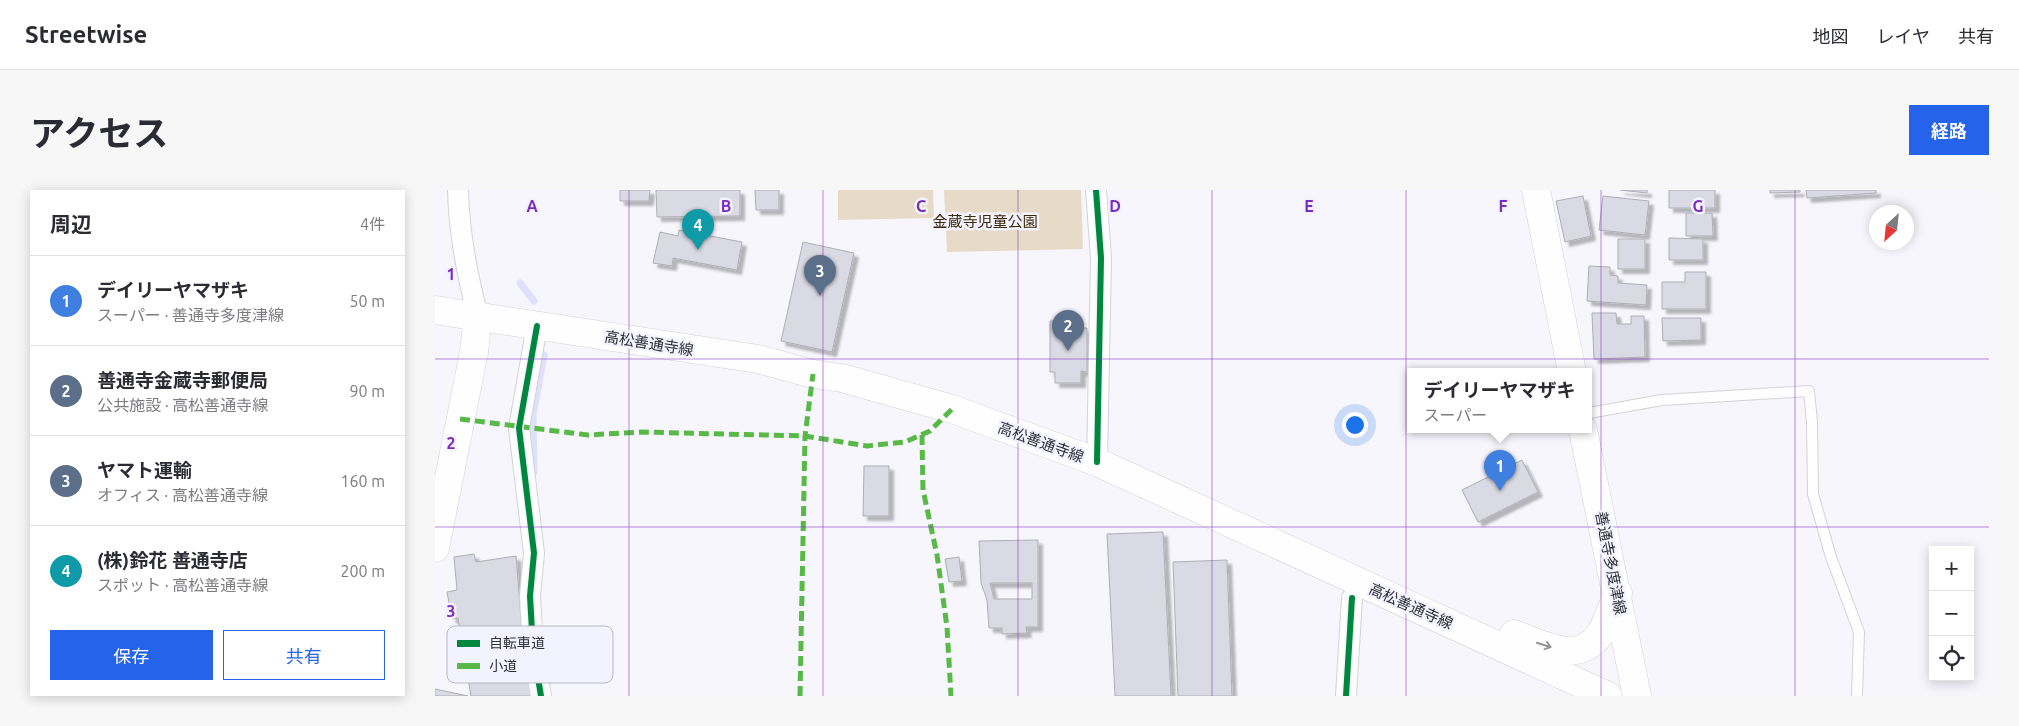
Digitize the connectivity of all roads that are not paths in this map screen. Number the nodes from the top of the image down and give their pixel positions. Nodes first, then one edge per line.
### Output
1 (457, 190) edge
2 (1096, 190) edge
3 (1537, 190) edge
4 (435, 310) edge
5 (478, 316) junction
6 (537, 326) junction
7 (1571, 368) edge
8 (1592, 412) edge
9 (1584, 433) edge
10 (1097, 462) junction
11 (435, 548) edge
12 (1618, 593) junction
13 (1352, 598) dead end
14 (1414, 608) junction
15 (532, 626) edge
16 (1629, 654) junction
17 (539, 683) edge
18 (1600, 692) edge
19 (541, 696) edge
20 (1346, 696) edge
21 (1637, 696) edge
22 (1857, 696) edge

1 - 5 street
2 - 10 street
3 - 7 main road
4 - 5 main road, 高松善通寺線
5 - 6 main road, 高松善通寺線
5 - 11 main road
6 - 10 main road, 高松善通寺線
6 - 15 street
8 - 22 lane
9 - 12 main road, 善通寺多度津線
10 - 14 main road, 高松善通寺線
14 -> 12 main road
12 - 16 main road, 善通寺多度津線
13 - 20 street
14 - 18 main road, 高松善通寺線
16 - 18 main road
16 - 21 main road, 善通寺多度津線
17 - 19 street

